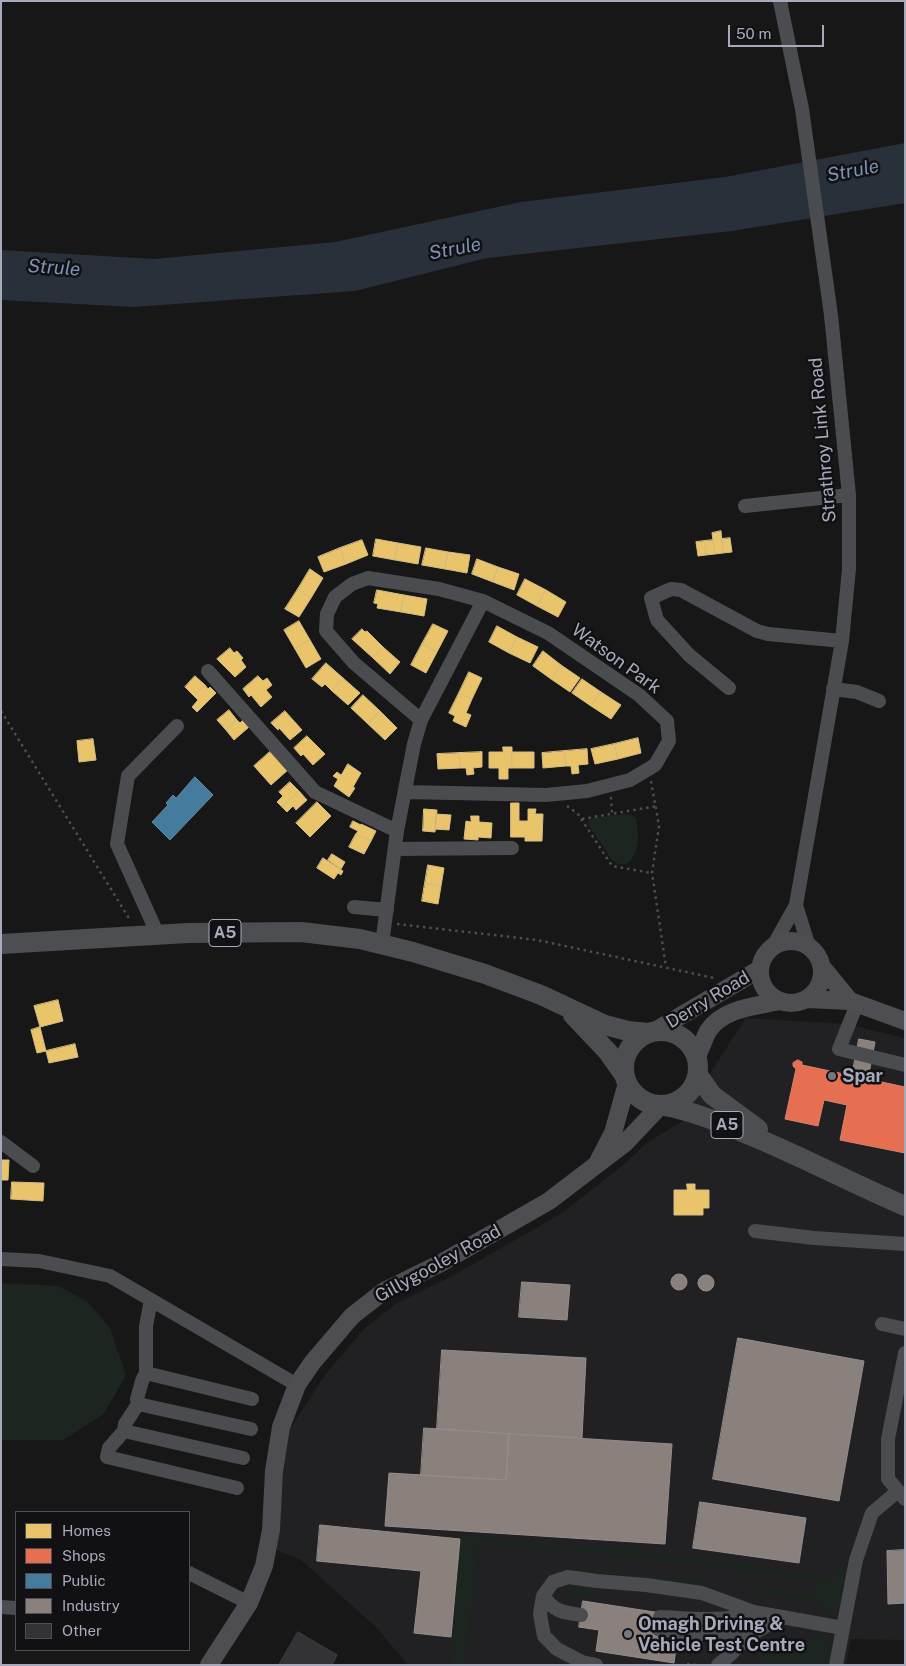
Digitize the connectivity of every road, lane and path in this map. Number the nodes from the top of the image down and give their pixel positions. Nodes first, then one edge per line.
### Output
1 (780, 1) edge
2 (849, 494) junction
3 (745, 506) dead end
4 (483, 601) junction
5 (842, 641) junction
6 (208, 671) dead end
7 (729, 688) dead end
8 (833, 689) junction
9 (879, 701) dead end
10 (1, 711) edge
11 (421, 720) junction
12 (177, 726) dead end
13 (647, 770) junction
14 (404, 792) junction
15 (657, 806) junction
16 (578, 814) dead end
17 (581, 819) junction
18 (398, 831) junction
19 (512, 848) dead end
20 (395, 849) junction
21 (652, 873) junction
22 (796, 905) junction
23 (354, 907) dead end
24 (386, 917) junction
25 (158, 935) junction
26 (135, 936) junction
27 (1, 944) edge
28 (382, 944) junction
29 (809, 947) junction
30 (772, 948) junction
31 (666, 967) junction
32 (822, 967) junction
33 (760, 969) junction
34 (719, 979) dead end
35 (807, 999) junction
36 (780, 1001) junction
37 (854, 1002) junction
38 (564, 1007) junction
39 (905, 1021) edge
40 (652, 1032) junction
41 (905, 1065) edge
42 (697, 1066) junction
43 (626, 1080) junction
44 (662, 1106) junction
45 (1, 1142) edge
46 (788, 1150) junction
47 (596, 1165) junction
48 (33, 1166) dead end
49 (905, 1206) edge
50 (755, 1231) dead end
51 (905, 1244) edge
52 (1, 1259) edge
53 (151, 1300) junction
54 (882, 1324) dead end
55 (905, 1329) edge
56 (905, 1353) edge
57 (146, 1373) junction
58 (298, 1385) junction
59 (901, 1397) edge
60 (252, 1399) dead end
61 (138, 1404) junction
62 (252, 1429) dead end
63 (124, 1431) junction
64 (243, 1458) dead end
65 (236, 1488) dead end
66 (902, 1495) edge
67 (190, 1574) edge
68 (543, 1596) junction
69 (249, 1603) junction
70 (1, 1607) edge
71 (15, 1608) edge
72 (581, 1615) dead end
73 (751, 1616) junction
74 (782, 1617) junction
75 (659, 1623) dead end
76 (843, 1628) junction
77 (687, 1664) edge
78 (209, 1665) edge
79 (596, 1665) edge
80 (697, 1665) edge
81 (718, 1665) edge
82 (836, 1665) edge

1 - 2 street, Strathroy Link Road
2 - 3 street
2 - 5 street, Strathroy Link Road
4 - 11 street
4 - 11 street, Watson Park
4 - 13 street, Watson Park
5 - 7 street
5 - 8 street, Strathroy Link Road
6 - 18 street
8 - 9 street
8 - 22 street, Strathroy Link Road
10 - 26 path
11 - 14 street
12 - 25 street
13 - 14 street, Watson Park
13 - 15 path
14 - 18 street
15 - 17 path
15 - 21 path
16 - 17 path
17 - 21 path
18 - 20 street
19 - 20 street
20 - 24 street
21 - 31 path
22 - 29 street, Strathroy Link Road
22 - 30 street, Strathroy Link Road
23 - 24 street
24 - 28 street
24 - 31 path
25 - 26 highway, A5
25 - 28 highway, A5
26 - 27 highway, A5
28 - 38 highway, A5
29 - 30 main road
29 - 32 main road
30 - 33 main road
31 - 34 path
32 - 35 main road
32 - 37 main road
33 - 36 main road
33 - 40 main road, Derry Road
35 - 36 main road
35 - 37 main road
36 - 42 main road, Derry Road
37 - 39 main road
37 - 41 street
38 - 40 highway, A5
38 - 43 highway, A5
40 - 42 highway, A5
40 - 43 highway
42 - 44 highway
42 - 46 highway, A5
43 - 44 highway, A5
43 - 47 main road, Gillygooley Road
44 - 46 highway, A5
44 - 47 main road, Gillygooley Road
45 - 48 street
46 - 49 highway, A5
47 - 58 main road, Gillygooley Road
50 - 51 street
52 - 53 street
53 - 57 street
53 - 58 street
54 - 55 street
56 - 59 street
57 - 60 street
57 - 61 street
58 - 69 main road, Gillygooley Road
59 - 66 street
61 - 62 street
61 - 63 street
63 - 64 street
63 - 65 street
66 - 76 street
67 - 69 street
68 - 72 street
68 - 73 street
68 - 79 street
69 - 78 main road, Gillygooley Road
70 - 71 street
73 - 74 street
73 - 75 street
74 - 76 street
74 - 81 street
76 - 82 street
77 - 80 path

